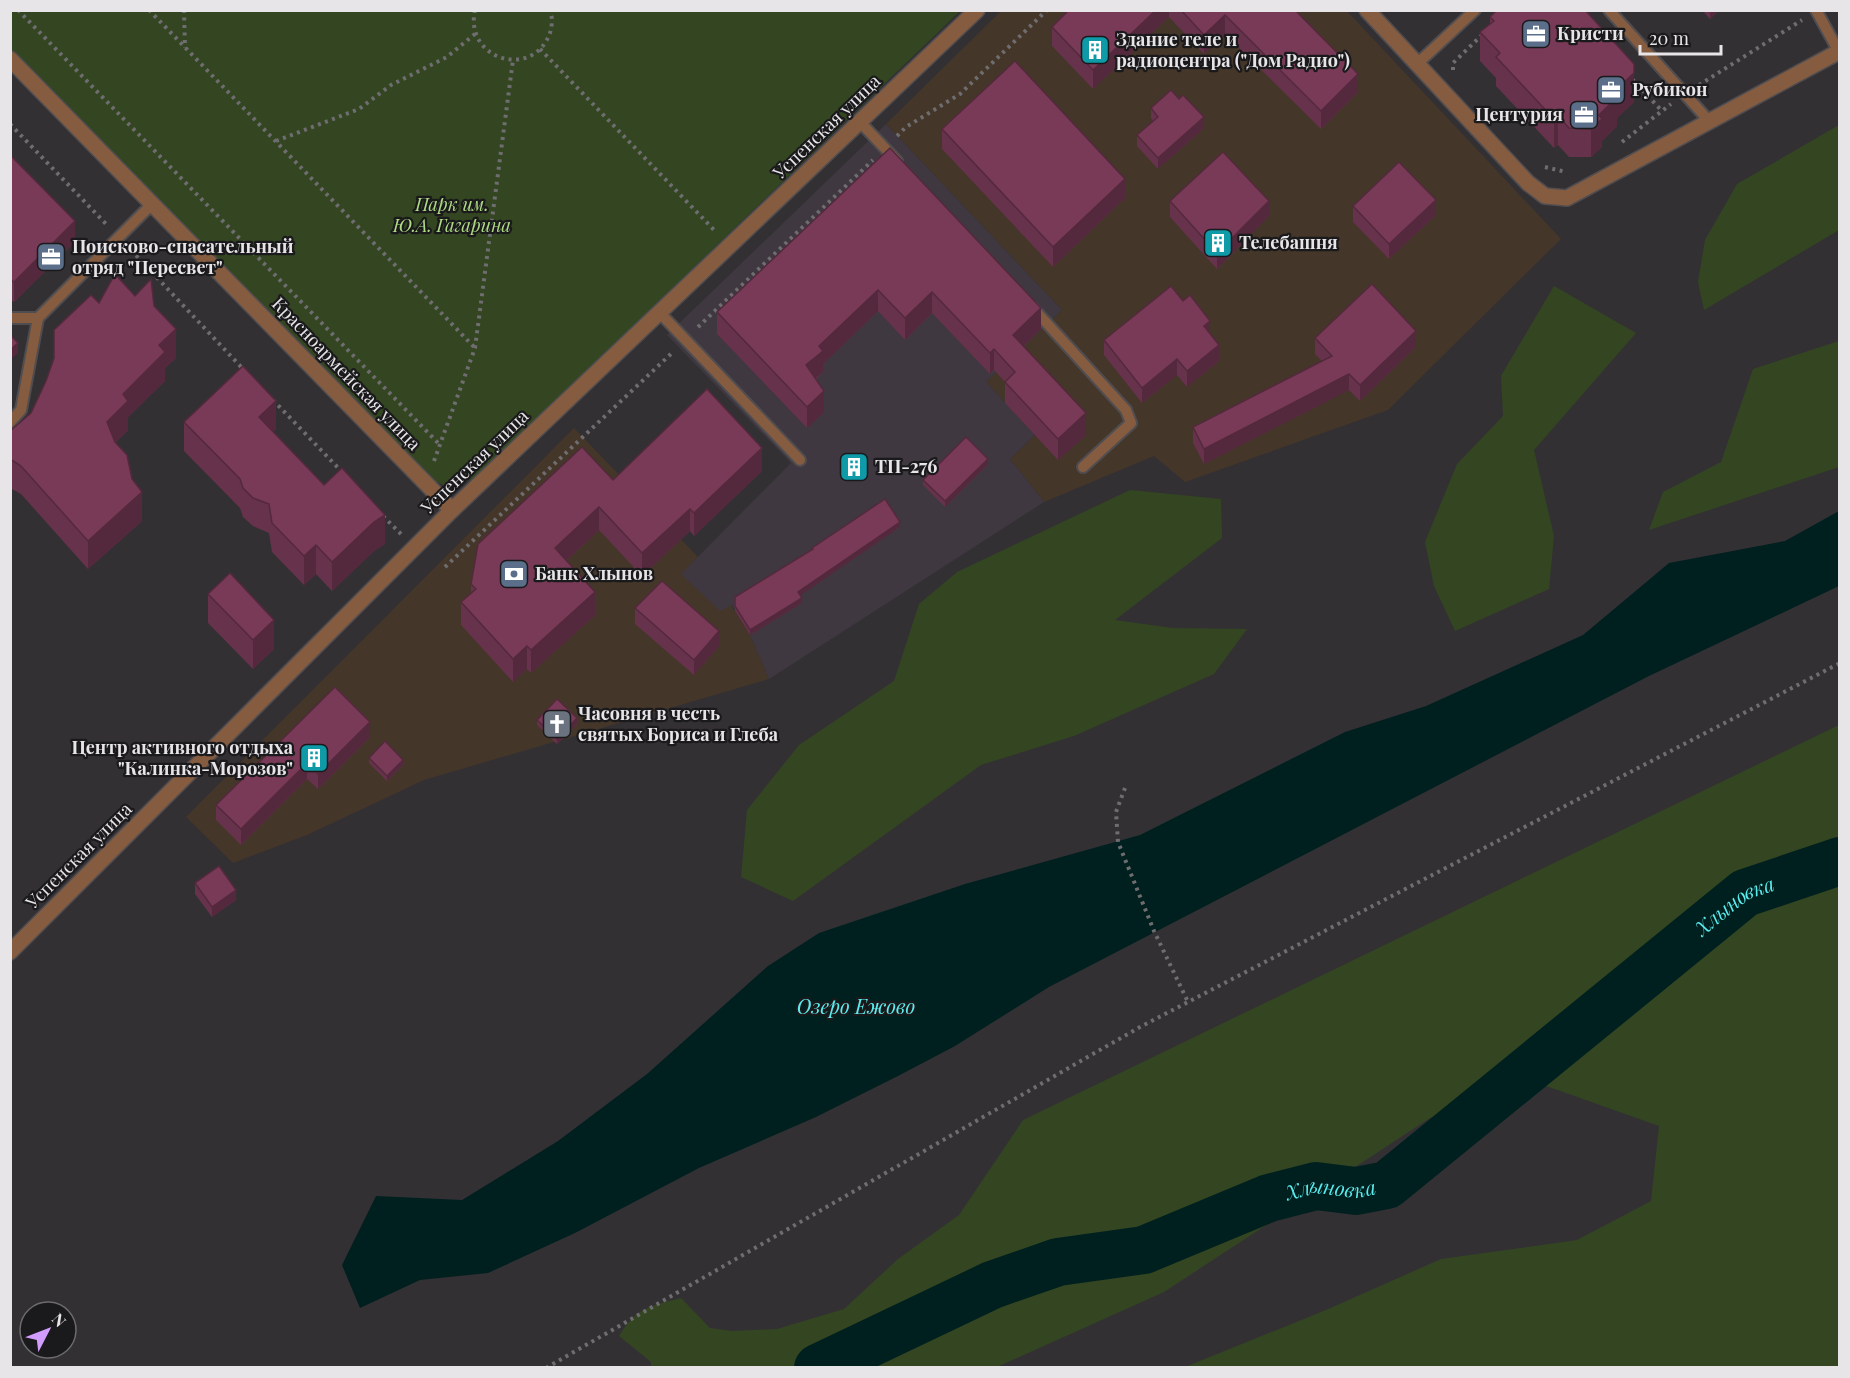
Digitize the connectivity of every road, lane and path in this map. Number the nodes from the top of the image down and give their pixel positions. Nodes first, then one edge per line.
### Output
1 (18, 10) edge
2 (148, 10) edge
3 (184, 10) edge
4 (475, 10) edge
5 (550, 10) edge
6 (977, 10) edge
7 (1047, 10) edge
8 (1367, 10) edge
9 (1475, 10) edge
10 (1609, 10) edge
11 (1817, 11) edge
12 (1484, 33) edge
13 (475, 34) junction
14 (185, 48) junction
15 (540, 49) junction
16 (1432, 50) junction
17 (1839, 51) edge
18 (10, 59) edge
19 (513, 60) junction
20 (1417, 64) junction
21 (1631, 78) edge
22 (1685, 94) junction
23 (1662, 111) junction
24 (860, 122) junction
25 (1710, 122) junction
26 (10, 124) edge
27 (276, 141) junction
28 (1619, 144) dead end
29 (885, 148) junction
30 (1542, 165) dead end
31 (901, 166) edge
32 (1571, 172) dead end
33 (152, 204) junction
34 (118, 237) junction
35 (730, 247) junction
36 (1023, 298) edge
37 (660, 313) junction
38 (10, 318) edge
39 (38, 318) junction
40 (685, 340) junction
41 (475, 348) junction
42 (248, 374) edge
43 (273, 399) edge
44 (10, 422) edge
45 (440, 445) junction
46 (800, 460) dead end
47 (1083, 467) dead end
48 (346, 477) edge
49 (426, 482) junction
50 (452, 510) junction
51 (378, 511) edge
52 (403, 536) dead end
53 (445, 567) dead end
54 (1839, 663) edge
55 (1125, 788) dead end
56 (10, 952) edge
57 (1188, 1002) junction
58 (546, 1368) edge

1 - 45 path
2 - 14 path
3 - 14 path
4 - 13 path
5 - 15 path
6 - 24 street, Успенская улица
7 - 29 path
8 - 20 street
9 - 16 lane
10 - 22 lane
11 - 17 lane
11 - 22 path
12 - 16 path
13 - 19 path
13 - 27 path
14 - 27 path
15 - 19 path
15 - 35 path
16 - 20 lane
17 - 25 street
18 - 33 street, Красноармейская улица
19 - 41 path
20 - 25 street
21 - 23 path
22 - 23 path
22 - 25 lane
23 - 28 path
24 - 29 lane
24 - 35 street, Успенская улица
26 - 34 path
27 - 41 path
29 - 31 lane
29 - 40 path
30 - 32 path
33 - 34 lane
33 - 49 street, Красноармейская улица
34 - 39 lane
34 - 42 path
35 - 37 street, Успенская улица
36 - 47 lane
37 - 40 lane
37 - 50 street, Успенская улица
38 - 39 lane
39 - 44 lane
40 - 46 lane
40 - 53 path
41 - 45 path
43 - 48 path
45 - 49 path
49 - 50 street, Красноармейская улица
50 - 56 street, Успенская улица
51 - 52 path
54 - 57 path
55 - 57 path
57 - 58 path

